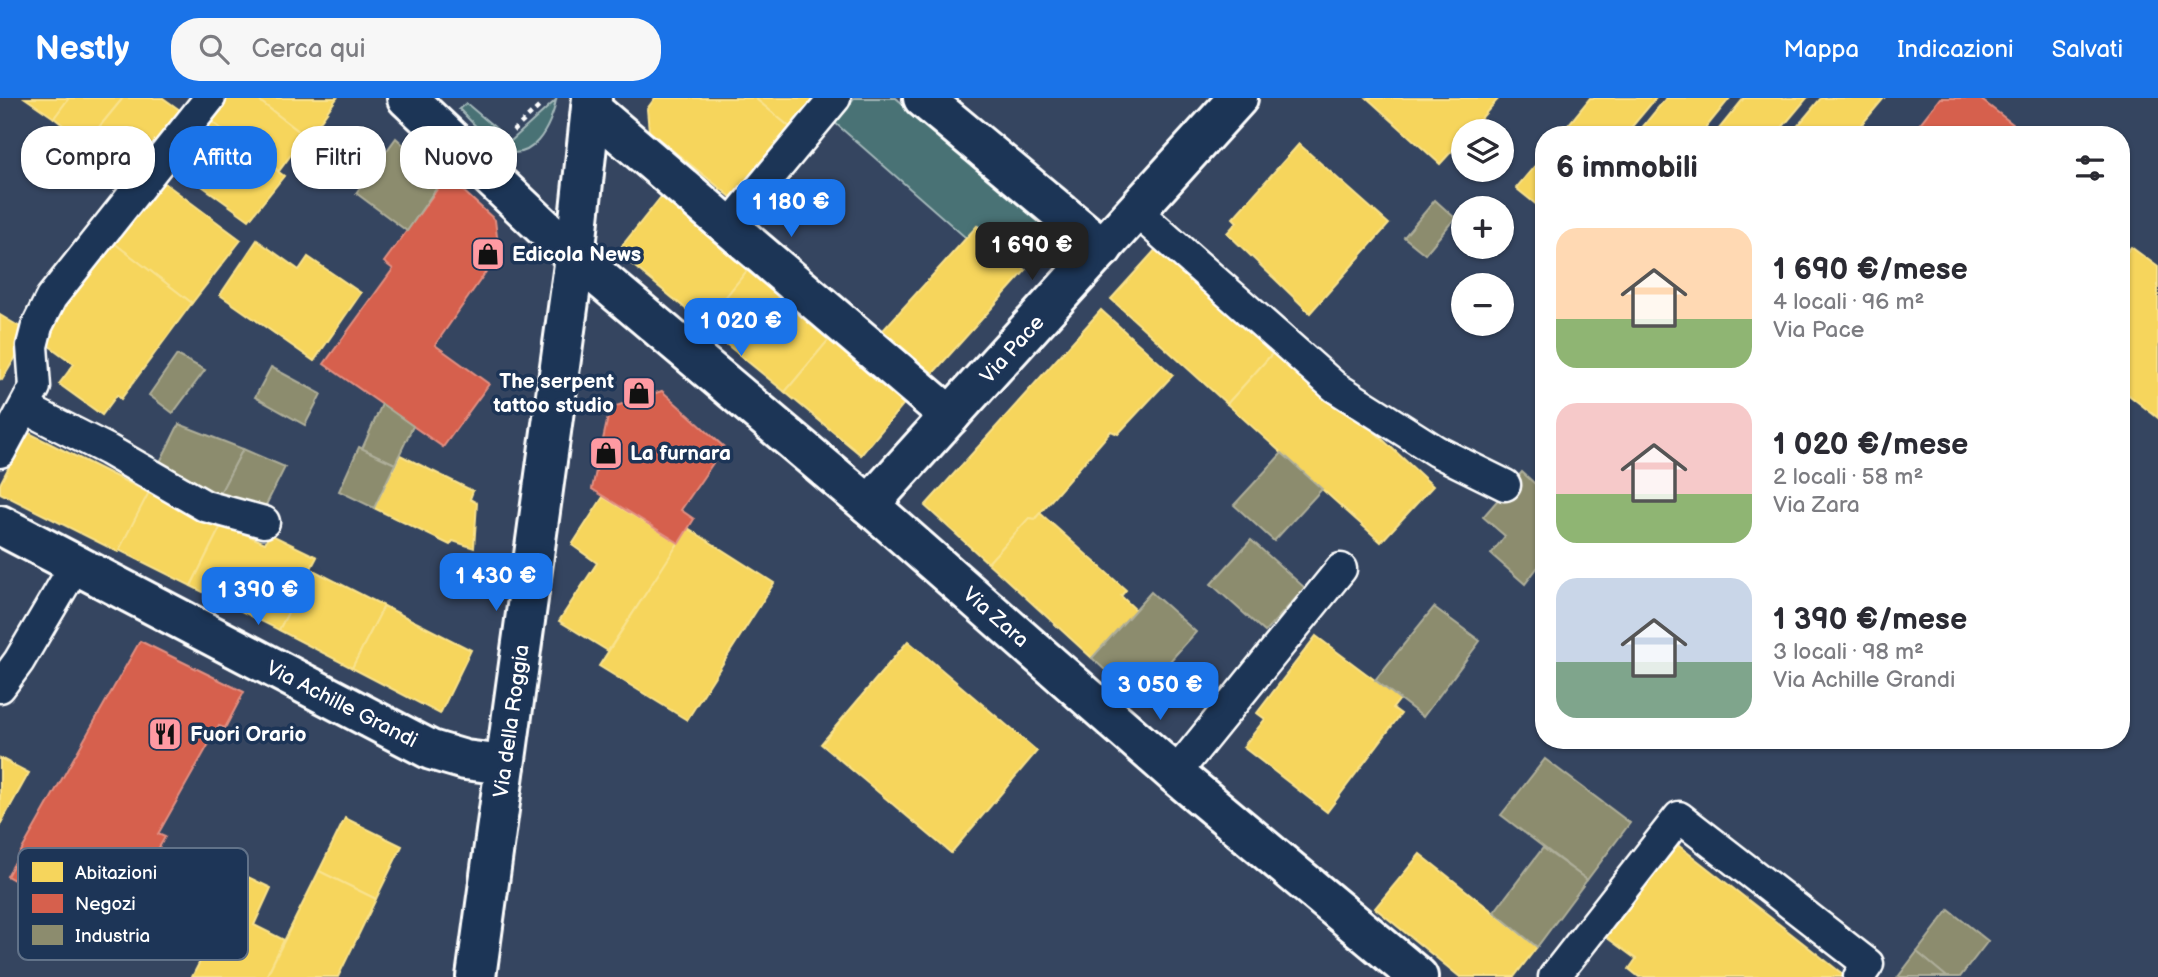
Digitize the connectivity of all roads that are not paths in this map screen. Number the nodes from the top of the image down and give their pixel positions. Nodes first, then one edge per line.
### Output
1 (210, 98) edge
2 (407, 98) edge
3 (835, 98) edge
4 (923, 98) edge
5 (1238, 98) edge
6 (591, 104) edge
7 (1136, 211) junction
8 (729, 226) junction
9 (1103, 248) junction
10 (575, 257) junction
11 (25, 408) junction
12 (950, 416) junction
13 (0, 452) edge
14 (1504, 485) dead end
15 (869, 505) junction
16 (264, 522) dead end
17 (0, 525) edge
18 (76, 564) junction
19 (1340, 569) dead end
20 (0, 687) edge
21 (505, 765) junction
22 (1175, 774) junction
23 (476, 977) edge
24 (1418, 977) edge
25 (1554, 977) edge
26 (1859, 977) edge

1 - 11 lane
2 - 10 street, Via Zara
3 - 8 lane
4 - 9 street
5 - 7 street, Via Pace
6 - 8 street
6 - 10 street, Via della Roggia
7 - 9 street, Via Pace
7 - 14 lane
8 - 12 street
9 - 12 street, Via Pace
10 - 15 street, Via Zara
10 - 21 street, Via della Roggia
11 - 13 lane
11 - 16 lane
12 - 15 street, Via Pace
15 - 22 street, Via Zara
17 - 18 street, Via Achille Grandi
18 - 20 lane
18 - 21 street, Via Achille Grandi
19 - 22 lane
21 - 23 street, Via della Roggia
22 - 24 street, Via Zara
25 - 26 lane

